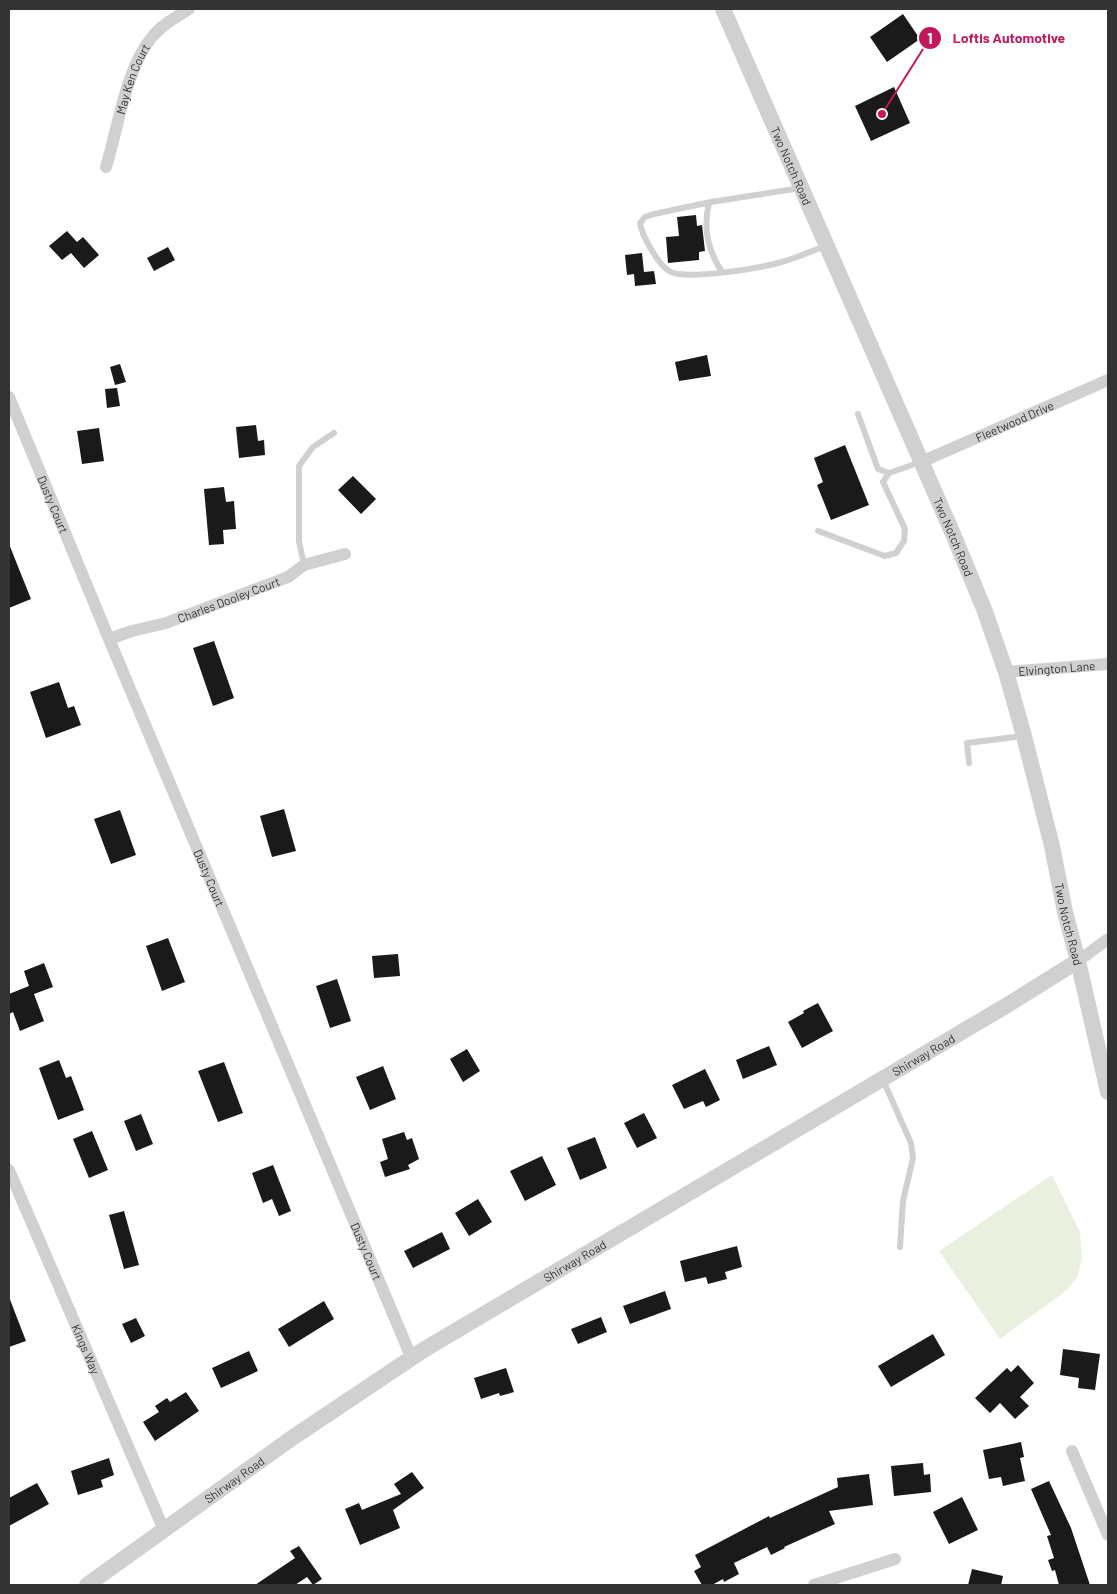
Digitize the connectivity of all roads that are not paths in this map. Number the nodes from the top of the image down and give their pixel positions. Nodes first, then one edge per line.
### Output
1 (189, 9) edge
2 (723, 9) edge
3 (106, 167) dead end
4 (801, 188) junction
5 (709, 203) junction
6 (826, 246) junction
7 (722, 272) junction
8 (1108, 380) edge
9 (9, 397) edge
10 (858, 414) dead end
11 (334, 434) dead end
12 (921, 462) junction
13 (888, 473) junction
14 (818, 531) dead end
15 (345, 554) dead end
16 (304, 565) junction
17 (109, 639) junction
18 (1108, 664) edge
19 (1006, 672) junction
20 (1024, 736) junction
21 (969, 763) dead end
22 (1108, 939) edge
23 (1078, 961) junction
24 (883, 1078) junction
25 (1108, 1092) edge
26 (9, 1170) edge
27 (900, 1247) dead end
28 (412, 1359) junction
29 (1072, 1451) dead end
30 (1107, 1529) edge
31 (164, 1530) junction
32 (895, 1559) dead end
33 (87, 1585) edge
34 (814, 1585) edge

1 - 3 street, May Ken Court
2 - 4 street, Two Notch Road
4 - 5 lane
4 - 6 street, Two Notch Road
5 - 7 lane
5 - 7 lane
6 - 7 lane
6 - 12 street, Two Notch Road
8 - 12 street, Fleetwood Drive
9 - 17 street, Dusty Court
10 - 13 lane
11 - 16 lane
12 - 13 lane
12 - 19 street, Two Notch Road
13 - 14 lane
15 - 16 street, Charles Dooley Court
16 - 17 street, Charles Dooley Court
17 - 28 street, Dusty Court
18 - 19 street, Elvington Lane
19 - 20 street, Two Notch Road
20 - 21 lane
20 - 23 street, Two Notch Road
22 - 23 street
23 - 24 street, Shirway Road
23 - 25 street, Two Notch Road
24 - 27 lane
24 - 28 street, Shirway Road
26 - 31 street, Kings Way
28 - 31 street, Shirway Road
29 - 30 street
31 - 33 street, Shirway Road
32 - 34 street

